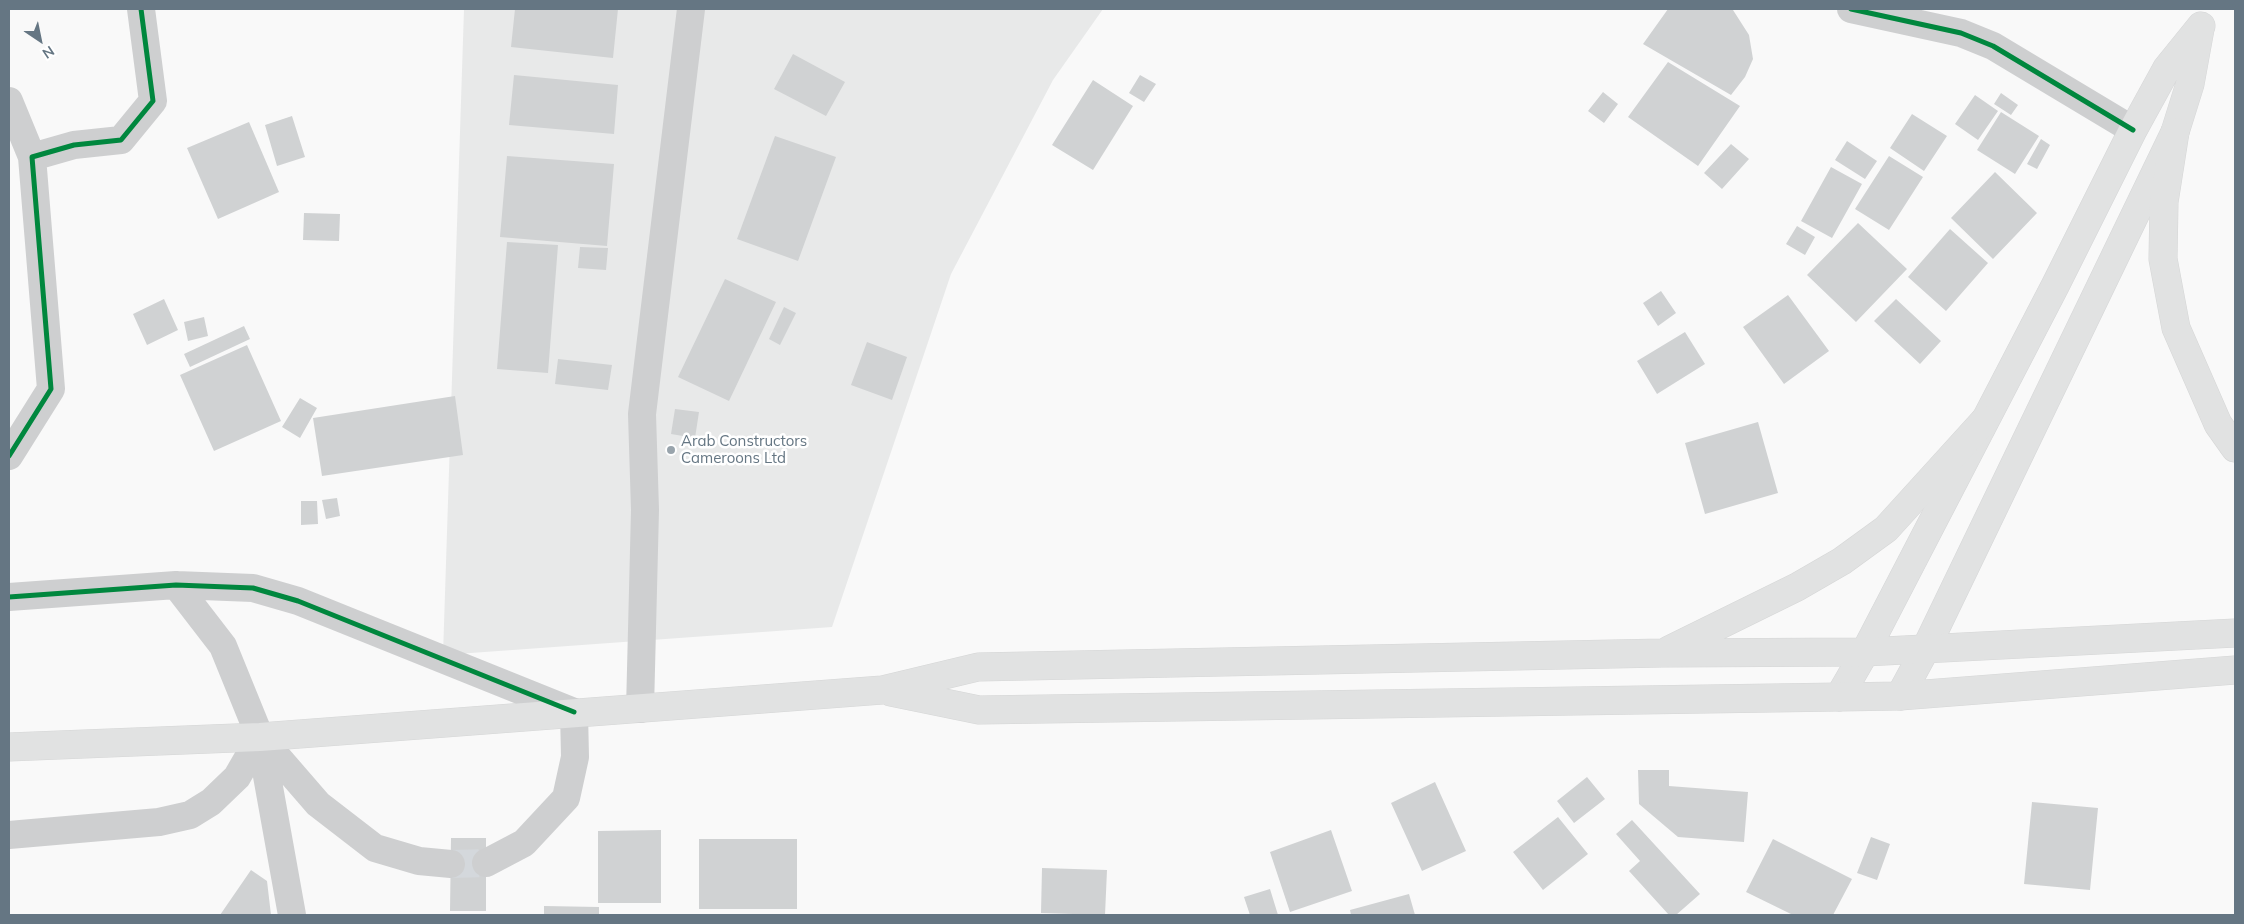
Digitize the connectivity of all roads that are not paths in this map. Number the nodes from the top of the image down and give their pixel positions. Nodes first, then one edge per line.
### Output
1 (141, 9) edge
2 (691, 9) edge
3 (1852, 9) edge
4 (2203, 17) edge
5 (9, 101) edge
6 (2133, 130) junction
7 (2175, 132) junction
8 (32, 157) junction
9 (1985, 420) junction
10 (2235, 448) edge
11 (9, 456) edge
12 (176, 585) junction
13 (9, 597) edge
14 (2235, 633) edge
15 (1926, 648) junction
16 (1865, 652) junction
17 (1662, 653) junction
18 (2235, 670) edge
19 (882, 690) junction
20 (1900, 696) junction
21 (1839, 697) junction
22 (640, 709) junction
23 (574, 712) junction
24 (260, 737) junction
25 (9, 746) edge
26 (9, 835) edge
27 (486, 863) tunnel mouth
28 (451, 864) tunnel mouth
29 (292, 915) edge

1 - 8 street
2 - 22 street
3 - 6 street
4 - 6 main road
4 - 7 main road
5 - 8 street
6 - 9 main road
7 - 10 main road
7 - 15 main road
8 - 11 street
9 - 16 main road
9 - 17 main road
12 - 13 street
12 - 23 street
12 - 24 street
14 - 15 main road
15 - 16 main road
15 - 20 main road
16 - 17 main road
16 - 21 main road
17 - 19 main road
18 - 20 main road
19 - 21 main road
19 - 22 main road
20 - 21 main road
22 - 23 main road
23 - 24 main road
23 - 27 street
24 - 25 main road
24 - 26 street
24 - 28 street
24 - 29 street

